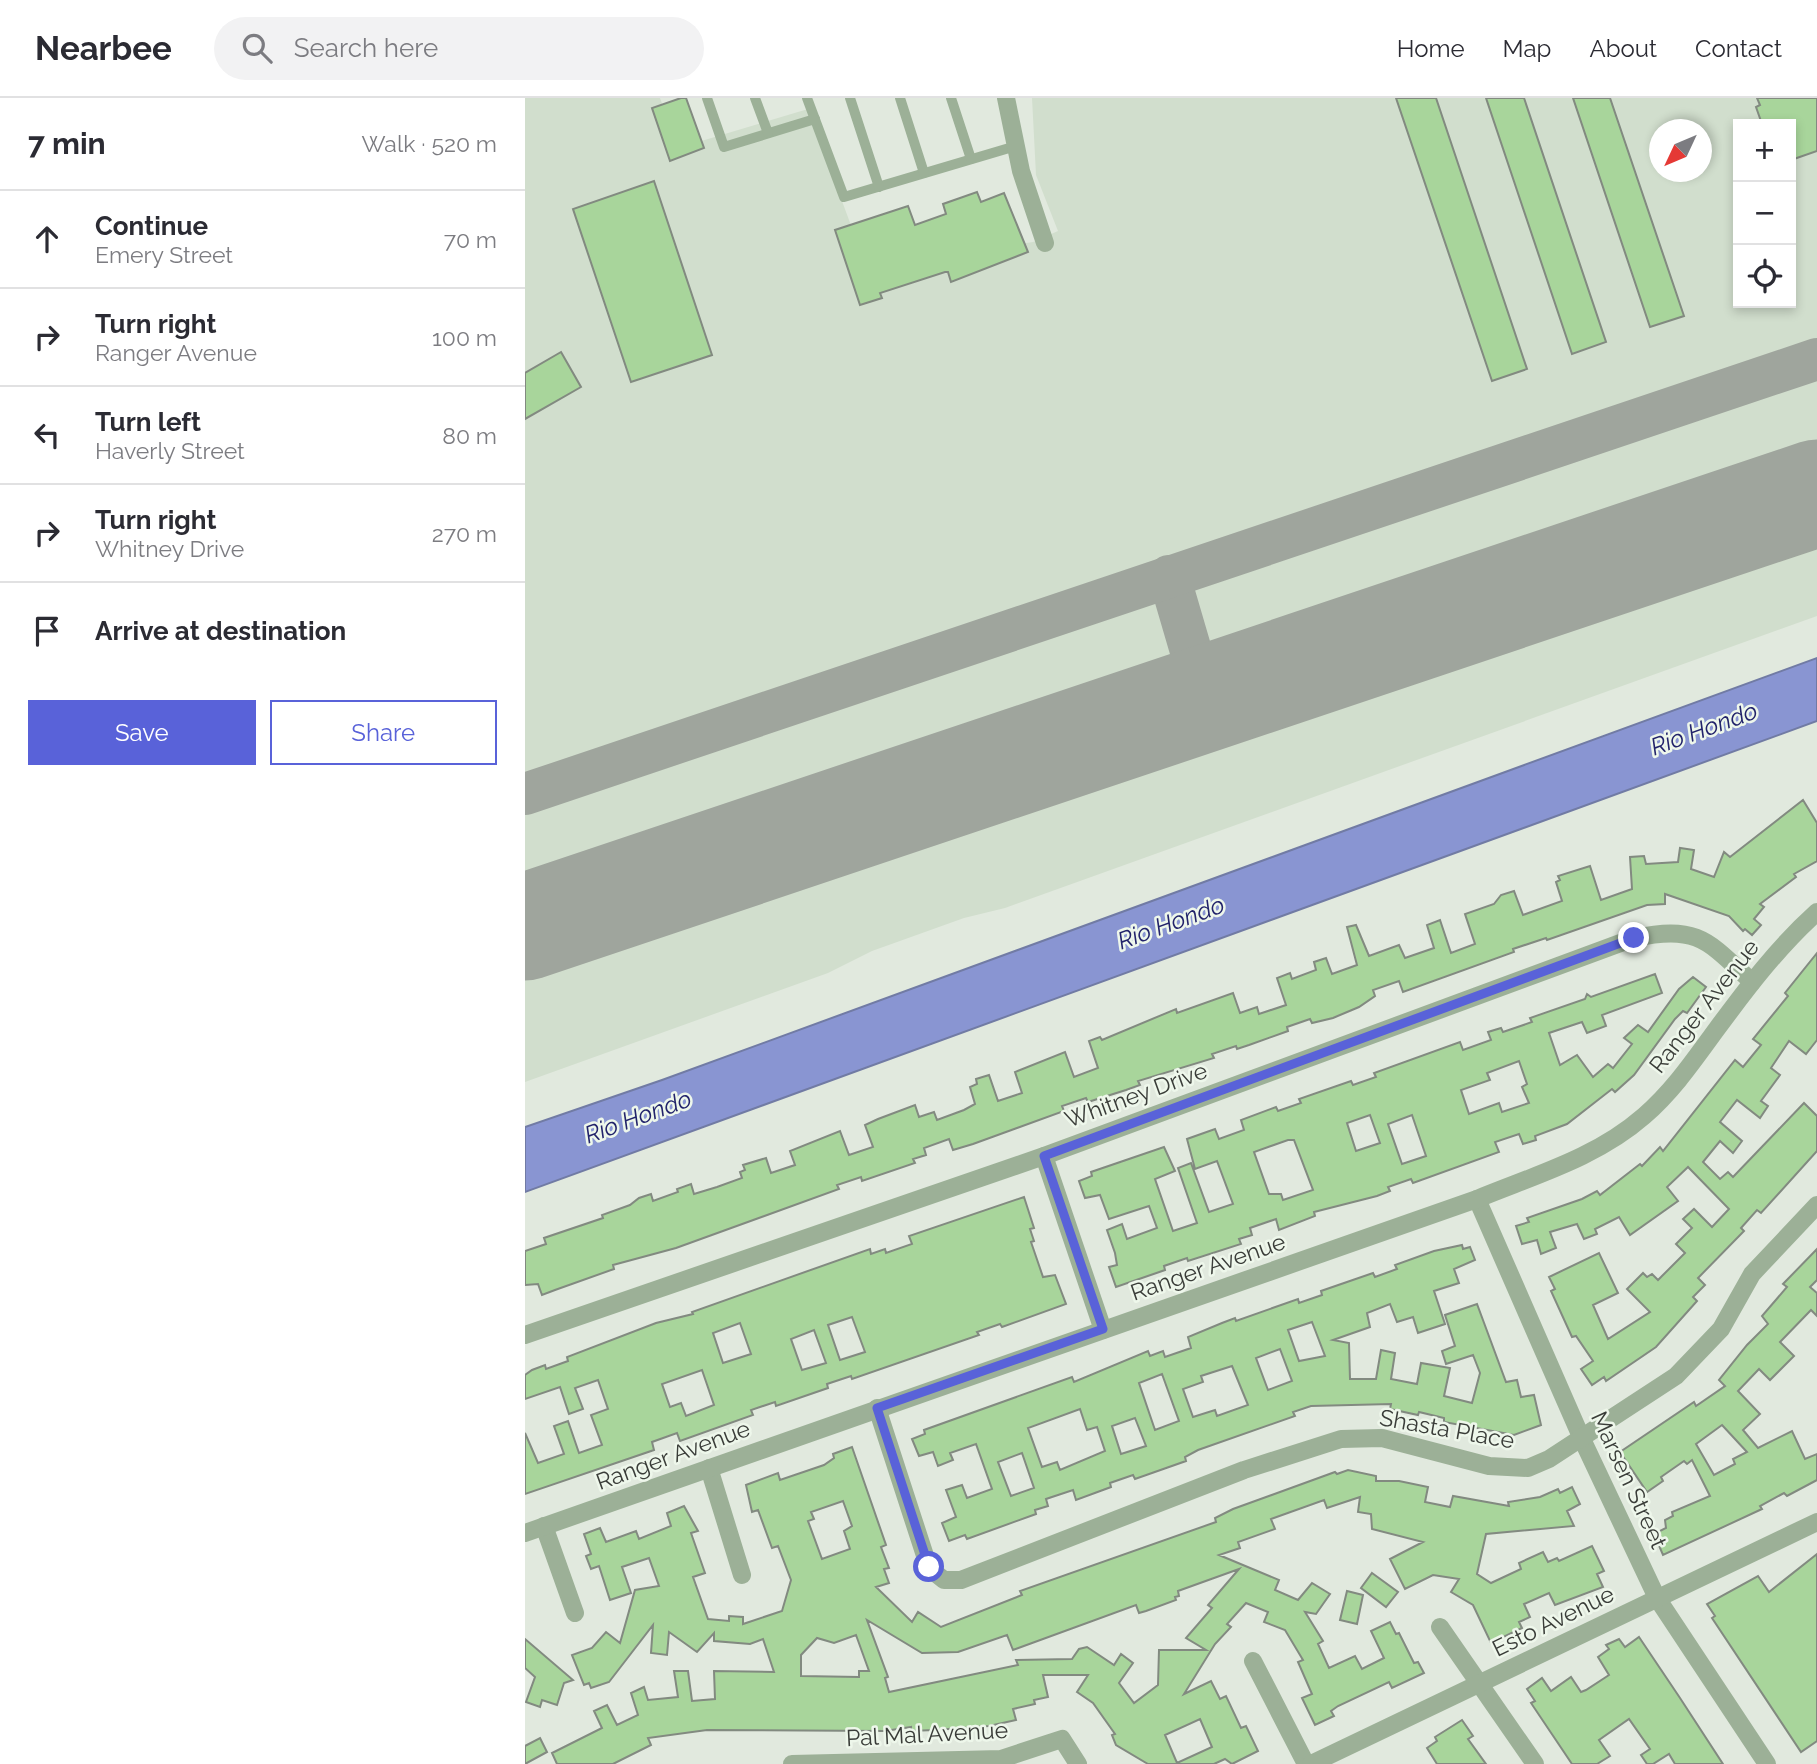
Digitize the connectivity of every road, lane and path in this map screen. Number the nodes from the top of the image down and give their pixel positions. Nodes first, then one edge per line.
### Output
1 (707, 98) edge
2 (755, 98) edge
3 (807, 98) edge
4 (850, 98) edge
5 (901, 98) edge
6 (951, 98) edge
7 (1006, 98) edge
8 (815, 119) junction
9 (768, 133) junction
10 (1016, 146) junction
11 (971, 159) junction
12 (924, 173) junction
13 (880, 187) junction
14 (1045, 243) dead end
15 (1817, 912) edge
16 (1752, 982) junction
17 (1044, 1156) junction
18 (1477, 1199) junction
19 (1817, 1205) edge
20 (1103, 1329) junction
21 (525, 1335) edge
22 (877, 1408) junction
23 (1582, 1439) junction
24 (709, 1468) junction
25 (1817, 1522) edge
26 (544, 1526) junction
27 (525, 1533) edge
28 (743, 1575) dead end
29 (1657, 1598) junction
30 (575, 1613) dead end
31 (1440, 1627) dead end
32 (1253, 1661) dead end
33 (1482, 1684) junction
34 (866, 1763) edge
35 (792, 1764) edge
36 (1078, 1764) edge
37 (1308, 1764) edge
38 (1535, 1764) edge
39 (1767, 1764) edge

1 - 9 lane
2 - 9 lane
3 - 8 lane
4 - 13 lane
5 - 12 lane
6 - 11 lane
7 - 10 street
8 - 9 lane
8 - 13 lane
10 - 11 lane
10 - 14 street
11 - 12 lane
12 - 13 lane
15 - 16 street, Ranger Avenue
16 - 17 street, Whitney Drive
16 - 18 street, Ranger Avenue
17 - 20 street
17 - 21 street, Whitney Drive
18 - 20 street, Ranger Avenue
18 - 23 street, Marsen Street
19 - 23 street, Shasta Place
20 - 22 street, Ranger Avenue
22 - 23 street, Shasta Place
22 - 24 street, Ranger Avenue
23 - 29 street, Marsen Street
24 - 26 street, Ranger Avenue
24 - 28 street
25 - 29 street, Esto Avenue
26 - 27 street, Ranger Avenue
26 - 30 street
29 - 33 street, Esto Avenue
29 - 39 street, Marsen Street
31 - 33 street
32 - 37 street
33 - 37 street, Esto Avenue
33 - 38 street
34 - 35 street, Pal Mal Avenue
34 - 36 street, Pal Mal Avenue

